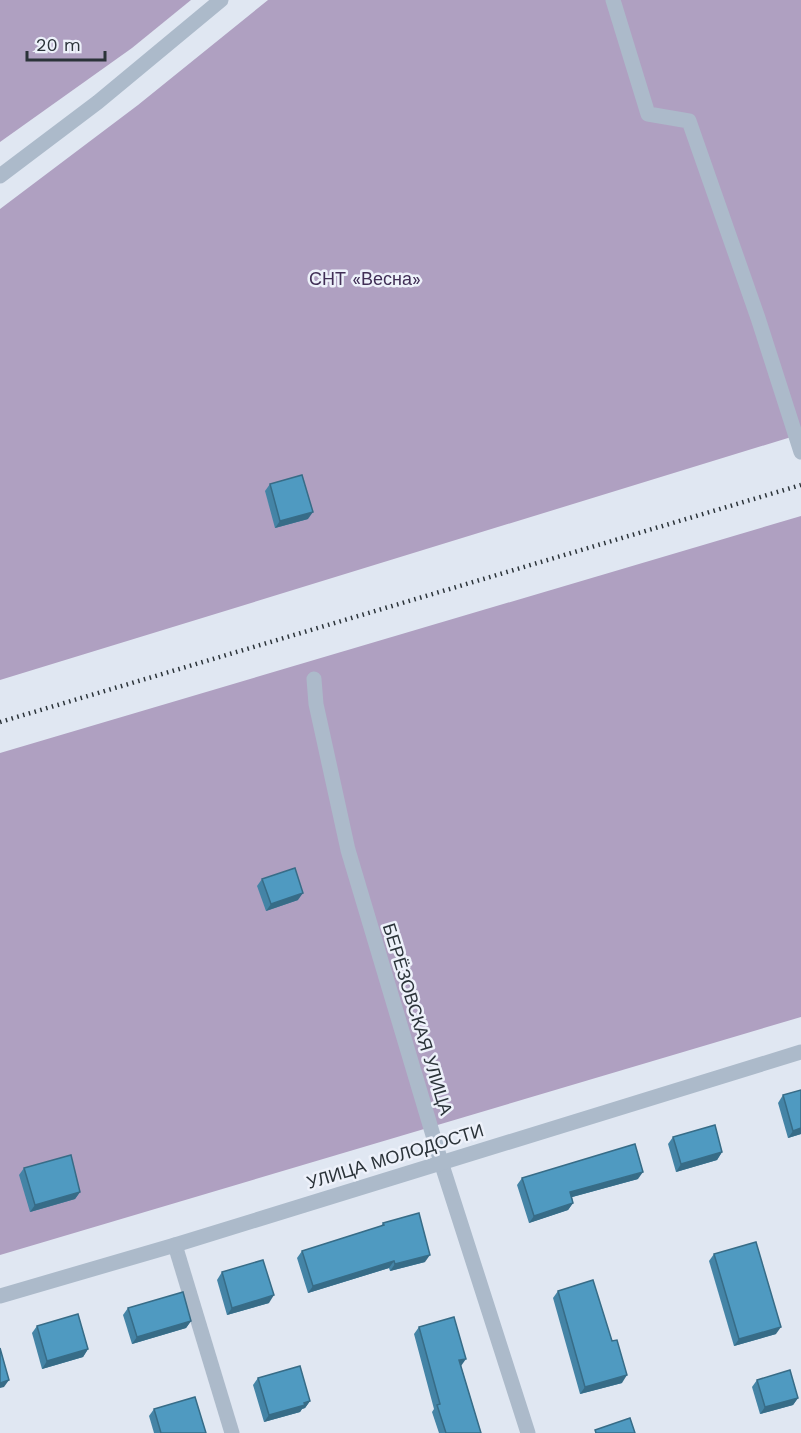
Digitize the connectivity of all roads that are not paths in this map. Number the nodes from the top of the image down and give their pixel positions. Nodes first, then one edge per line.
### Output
1 (221, 0) edge
2 (613, 0) edge
3 (0, 176) edge
4 (801, 452) edge
5 (314, 679) dead end
6 (801, 1052) edge
7 (441, 1162) junction
8 (175, 1245) junction
9 (0, 1296) edge
10 (232, 1433) edge
11 (528, 1433) edge

1 - 3 street
2 - 4 street
5 - 7 street, БЕРЁЗОВСКАЯ УЛИЦА
6 - 7 street, УЛИЦА МОЛОДОСТИ
7 - 8 street, УЛИЦА МОЛОДОСТИ
7 - 11 street, БЕРЁЗОВСКАЯ УЛИЦА
8 - 9 street, УЛИЦА МОЛОДОСТИ
8 - 10 street

